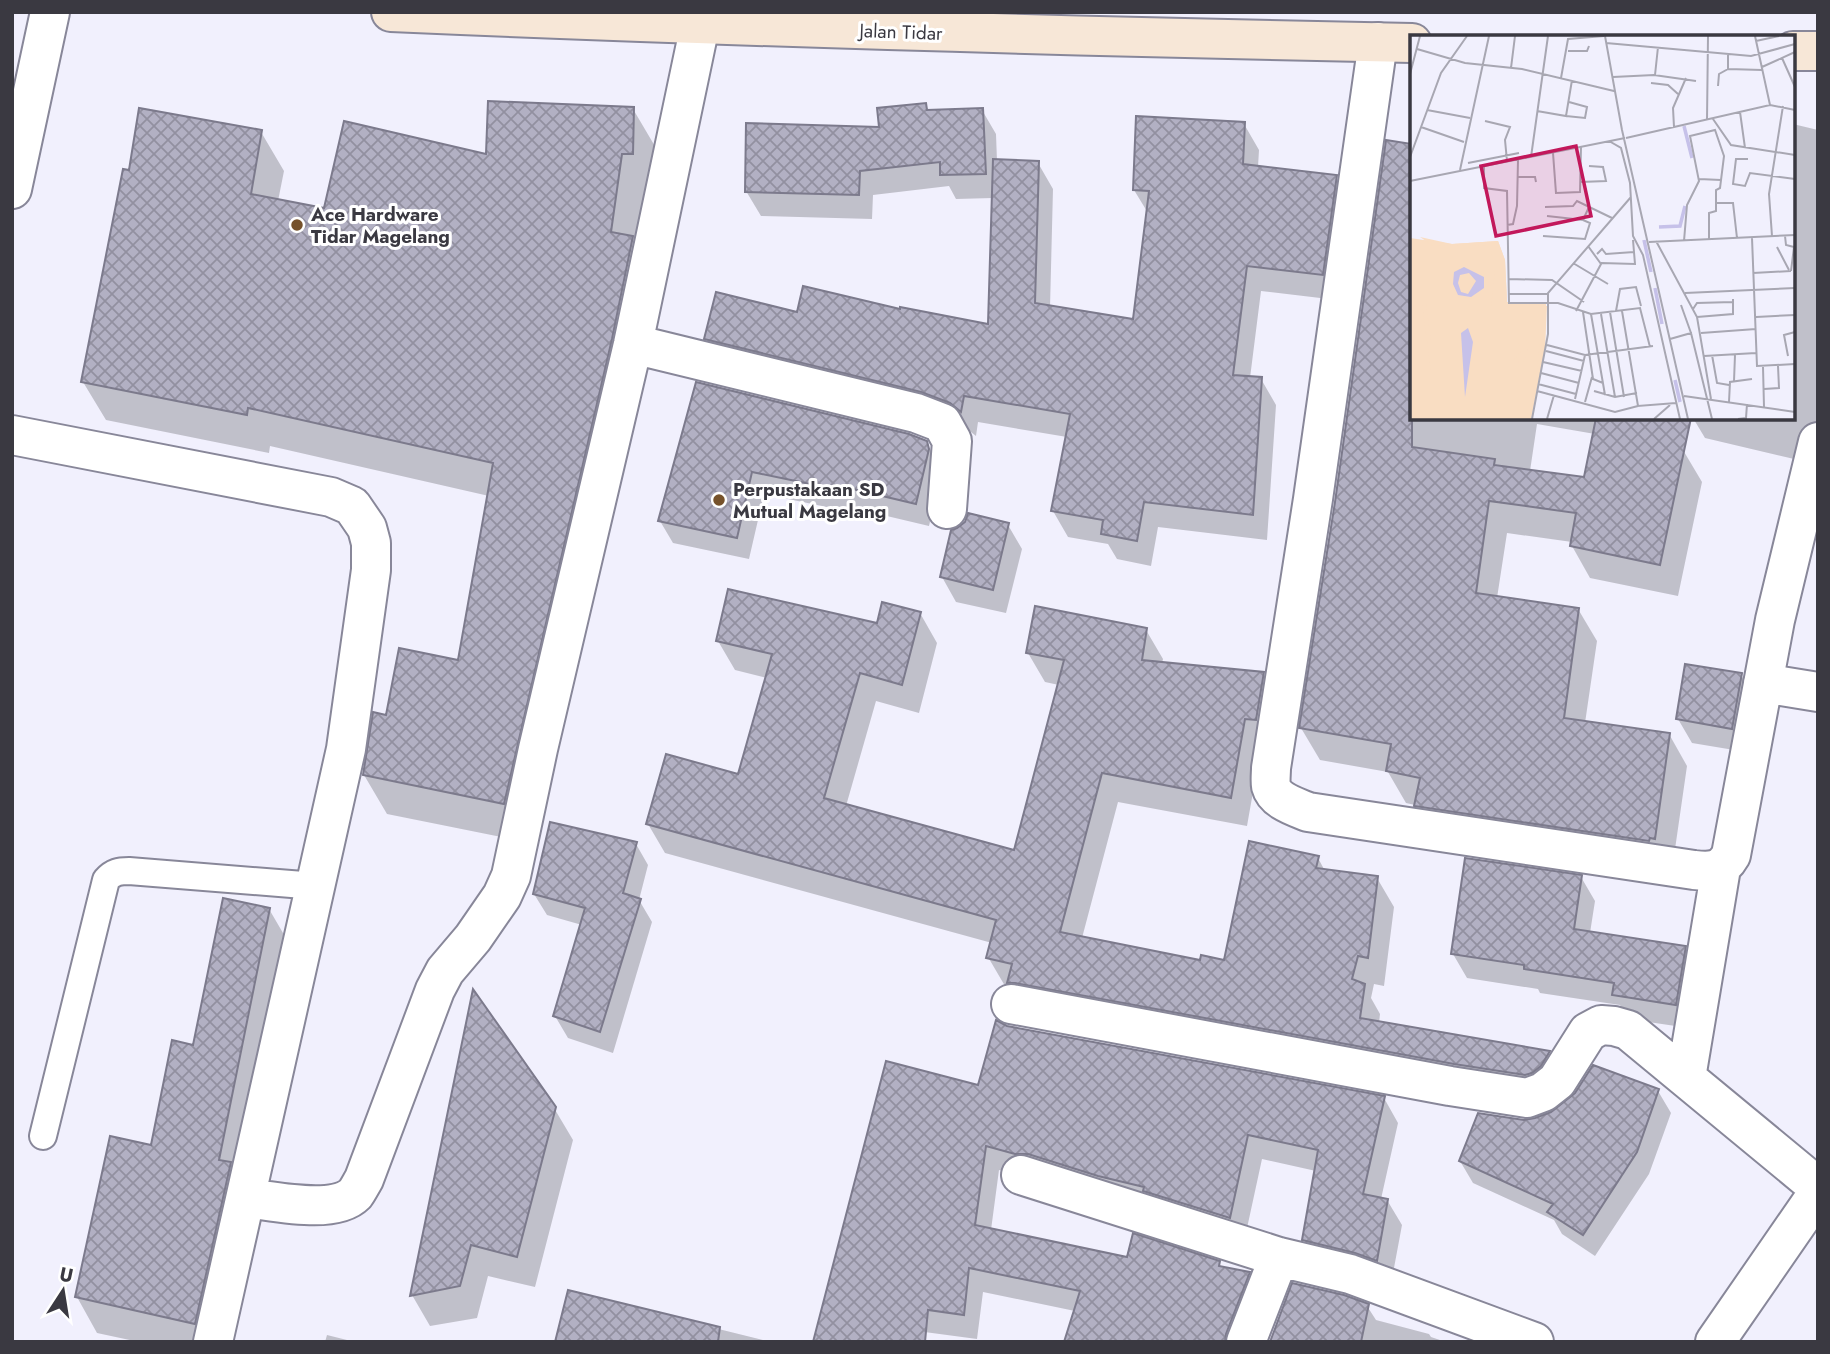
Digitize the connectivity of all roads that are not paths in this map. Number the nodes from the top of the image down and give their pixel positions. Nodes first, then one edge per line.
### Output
1 (50, 12) edge
2 (391, 12) edge
3 (491, 14) edge
4 (958, 23) edge
5 (700, 25) junction
6 (1395, 43) edge
7 (1795, 51) edge
8 (1818, 51) edge
9 (12, 189) edge
10 (633, 344) junction
11 (12, 435) edge
12 (1818, 442) edge
13 (947, 509) dead end
14 (1763, 683) junction
15 (1818, 692) edge
16 (1721, 868) junction
17 (316, 886) junction
18 (1011, 1004) dead end
19 (1686, 1078) junction
20 (43, 1136) dead end
21 (1021, 1175) dead end
22 (1818, 1187) edge
23 (1818, 1193) edge
24 (246, 1198) junction
25 (1279, 1257) junction
26 (213, 1342) edge
27 (1246, 1342) edge
28 (1534, 1342) edge
29 (1715, 1342) edge

1 - 9 street
2 - 3 main road, Jalan Tidar
3 - 5 main road, Jalan Tidar
4 - 5 main road, Jalan Tidar
4 - 6 main road, Jalan Tidar
5 - 10 street
6 - 16 street
7 - 8 main road
10 - 13 street
10 - 24 street
11 - 17 street
12 - 14 street
14 - 15 street
14 - 16 street
16 - 19 street
17 - 20 lane
17 - 24 street
18 - 19 street
19 - 22 street
21 - 25 street
23 - 29 street
24 - 26 street
25 - 27 street
25 - 28 street

